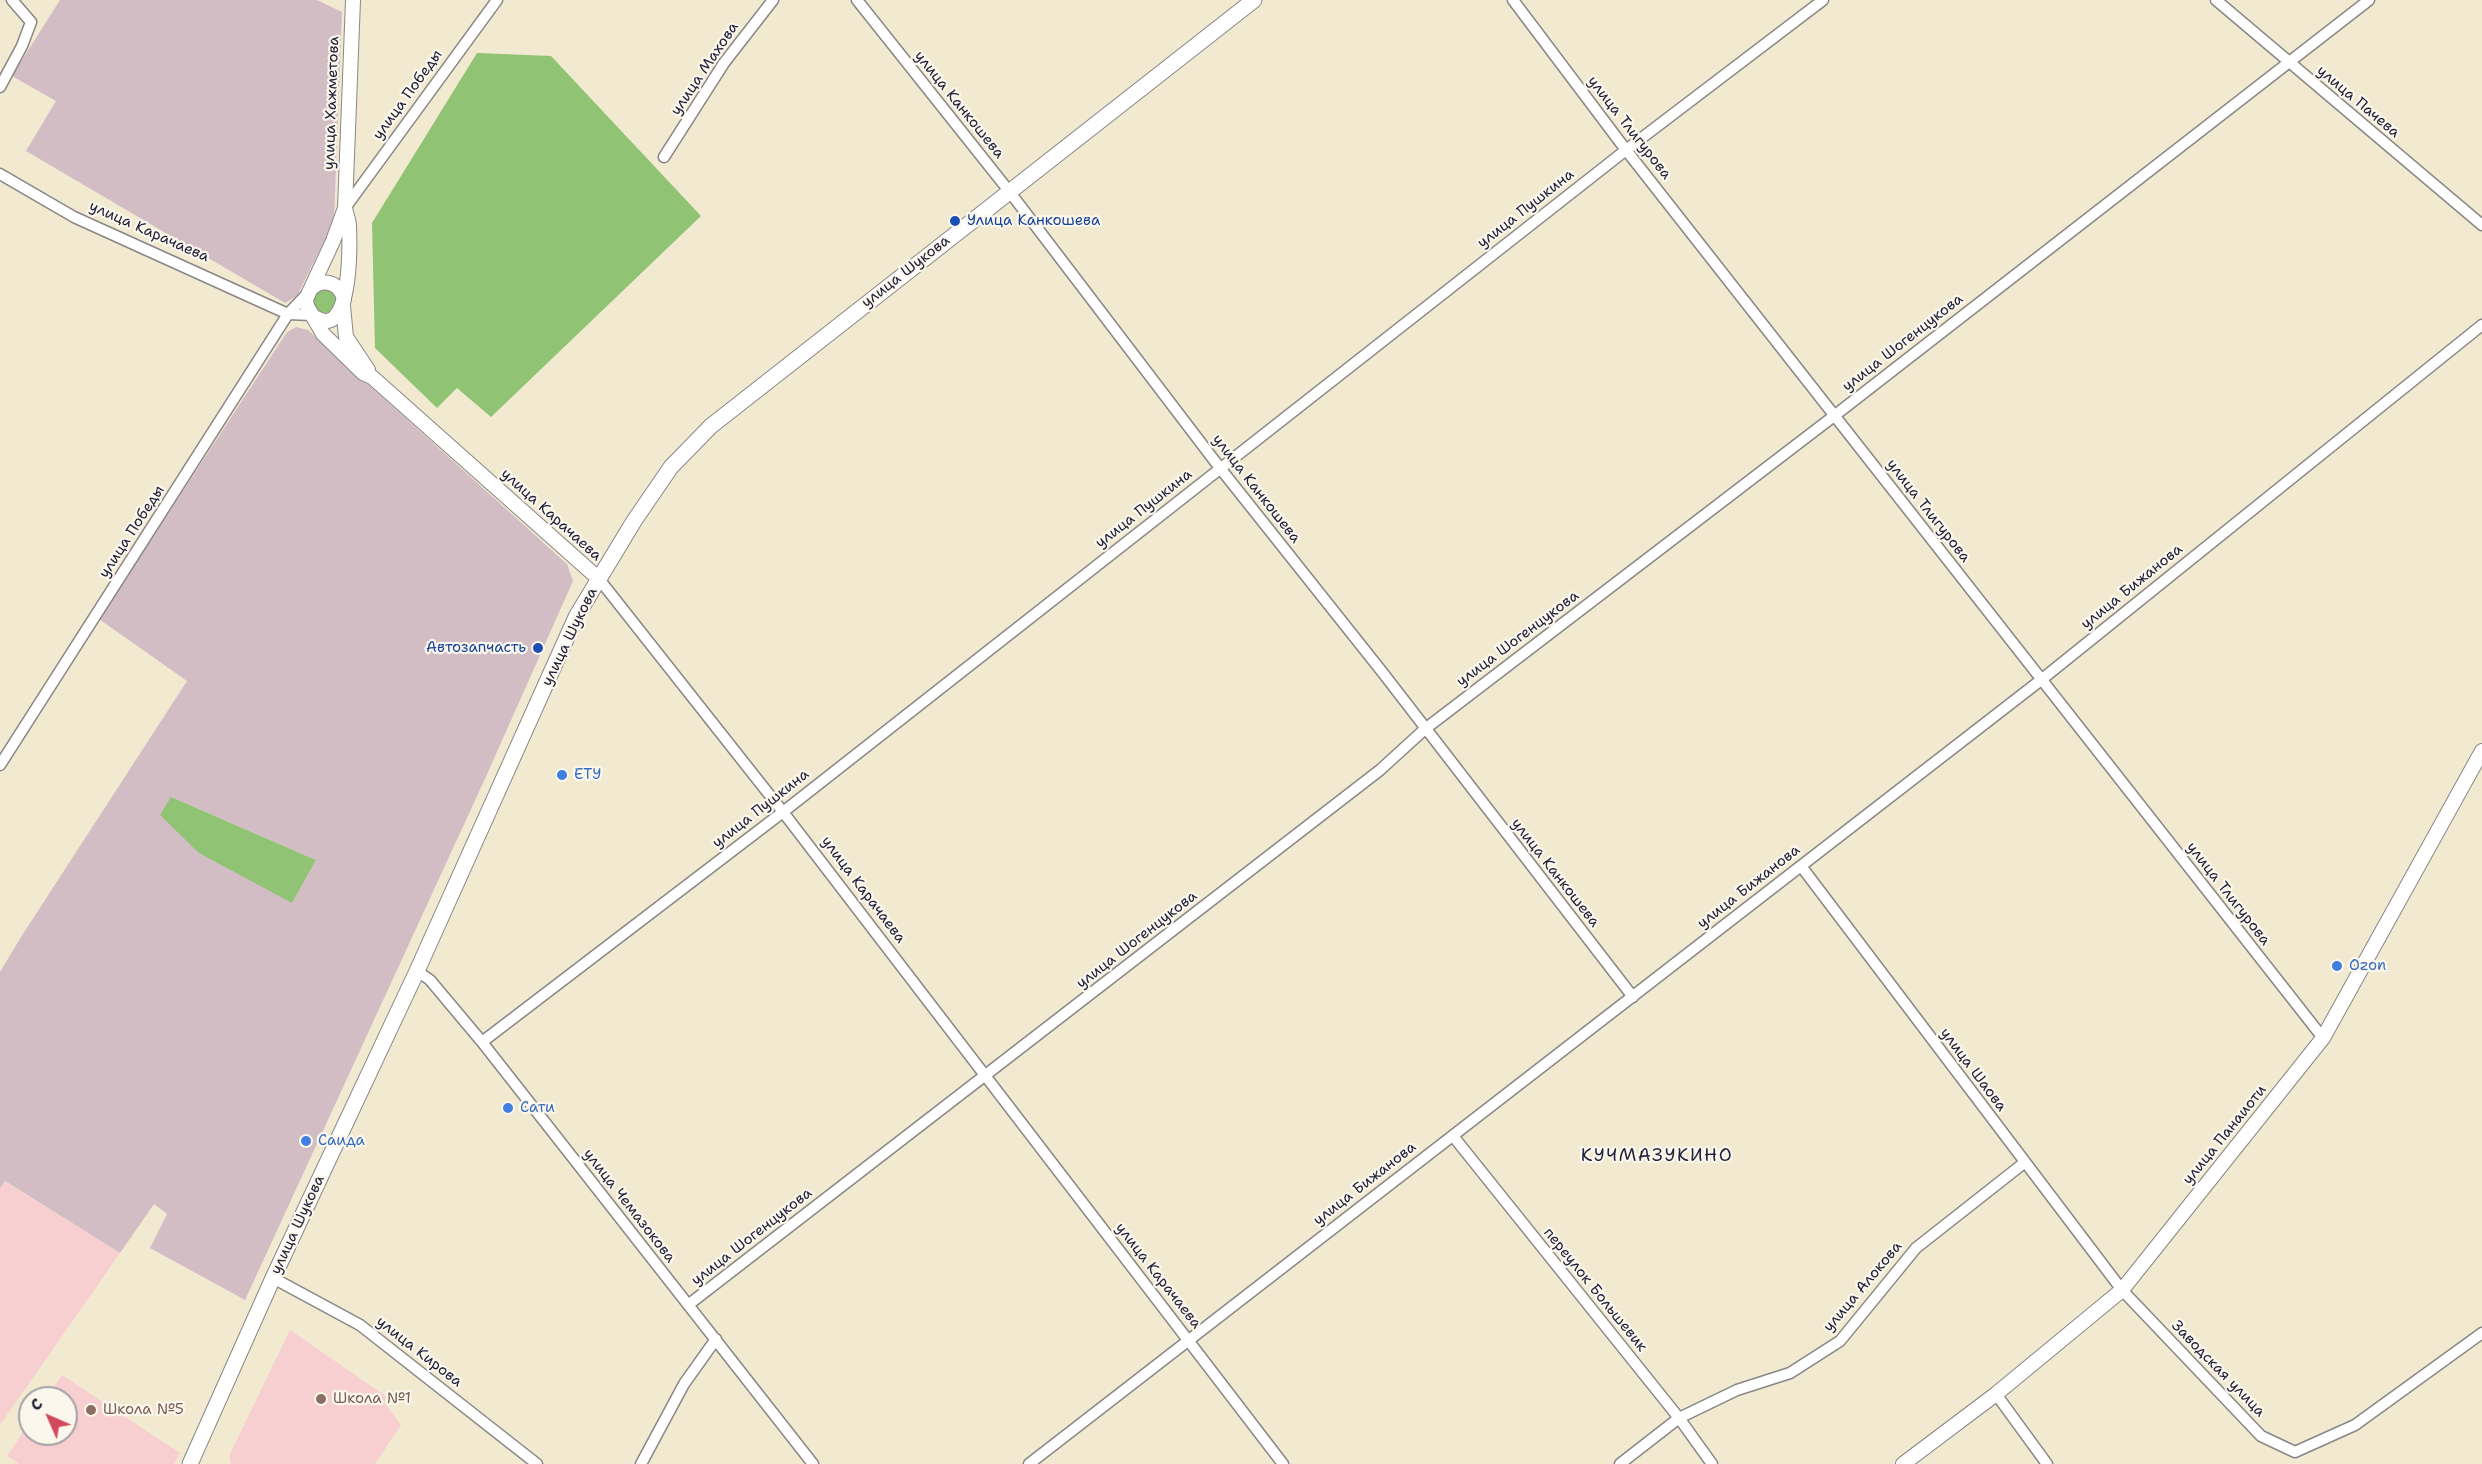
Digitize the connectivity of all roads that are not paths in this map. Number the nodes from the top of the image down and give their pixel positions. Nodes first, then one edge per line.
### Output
1 (12, 0) edge
2 (353, 0) edge
3 (497, 0) edge
4 (773, 0) edge
5 (857, 0) edge
6 (1254, 0) edge
7 (1513, 0) edge
8 (1823, 0) edge
9 (2216, 0) edge
10 (2369, 0) edge
11 (2287, 62) junction
12 (0, 87) edge
13 (1626, 150) junction
14 (664, 157) dead end
15 (0, 174) edge
16 (1009, 191) junction
17 (345, 208) junction
18 (2482, 225) edge
19 (309, 292) junction
20 (344, 303) junction
21 (288, 314) junction
22 (312, 315) junction
23 (2482, 325) edge
24 (372, 377) junction
25 (1834, 416) junction
26 (1220, 468) junction
27 (599, 579) junction
28 (2041, 680) junction
29 (1425, 729) junction
30 (2482, 751) edge
31 (0, 765) edge
32 (783, 812) junction
33 (1801, 866) junction
34 (417, 971) junction
35 (1633, 997) junction
36 (2323, 1038) junction
37 (482, 1042) junction
38 (984, 1078) junction
39 (1453, 1136) junction
40 (2024, 1163) junction
41 (273, 1278) junction
42 (2122, 1290) junction
43 (688, 1305) junction
44 (2482, 1333) edge
45 (716, 1339) junction
46 (1186, 1340) junction
47 (1996, 1394) junction
48 (1679, 1418) junction
49 (2044, 1463) edge
50 (190, 1464) edge
51 (537, 1464) edge
52 (641, 1464) edge
53 (813, 1464) edge
54 (1029, 1464) edge
55 (1283, 1464) edge
56 (1620, 1464) edge
57 (1712, 1464) edge
58 (1903, 1464) edge

1 - 12 street
2 - 17 street, улица Хажметова
3 - 17 street, улица Победы
4 - 14 street, улица Махова
5 - 16 street, улица Канкошева
6 - 16 main road, улица Шукова
7 - 13 street, улица Тлигурова
8 - 13 street, улица Пушкина
9 - 11 street, улица Пачева
10 - 11 street, улица Шогенцукова
11 - 18 street, улица Пачева
11 - 25 street, улица Шогенцукова
13 - 25 street, улица Тлигурова
13 - 26 street, улица Пушкина
15 - 21 street, улица Карачаева
16 - 26 street, улица Канкошева
16 - 27 main road, улица Шукова
17 - 19 street
17 - 20 street
19 - 20 street
19 - 21 street, улица Победы
19 - 22 street
20 - 22 street
20 - 24 street
21 - 22 street
21 - 31 street, улица Победы
22 - 24 street
23 - 28 street, улица Бижанова
24 - 27 street, улица Карачаева
25 - 28 street, улица Тлигурова
25 - 29 street, улица Шогенцукова
26 - 29 street, улица Канкошева
26 - 32 street, улица Пушкина
27 - 32 street, улица Карачаева
27 - 34 main road, улица Шукова
28 - 33 street, улица Бижанова
28 - 36 street, улица Тлигурова
29 - 35 street, улица Канкошева
29 - 38 street, улица Шогенцукова
30 - 36 street, улица Панаиоти
32 - 37 street, улица Пушкина
32 - 38 street, улица Карачаева
33 - 35 street, улица Бижанова
33 - 40 street, улица Шаова
34 - 37 street, улица Чемазокова
34 - 41 main road, улица Шукова
35 - 39 street, улица Бижанова
36 - 42 street, улица Панаиоти
37 - 43 street, улица Чемазокова
38 - 43 street, улица Шогенцукова
38 - 46 street, улица Карачаева
39 - 46 street, улица Бижанова
39 - 48 street, переулок Большевик
40 - 42 street, улица Шаова
40 - 48 street, улица Алокова
41 - 50 main road, улица Шукова
41 - 51 street, улица Кирова
42 - 44 street, Заводская улица
42 - 47 street, улица Панаиоти
43 - 45 street, улица Чемазокова
45 - 52 street
45 - 53 street, улица Чемазокова
46 - 54 street, улица Бижанова
46 - 55 street, улица Карачаева
47 - 49 street
47 - 58 street, улица Панаиоти
48 - 56 street, улица Алокова
48 - 57 street, переулок Большевик

